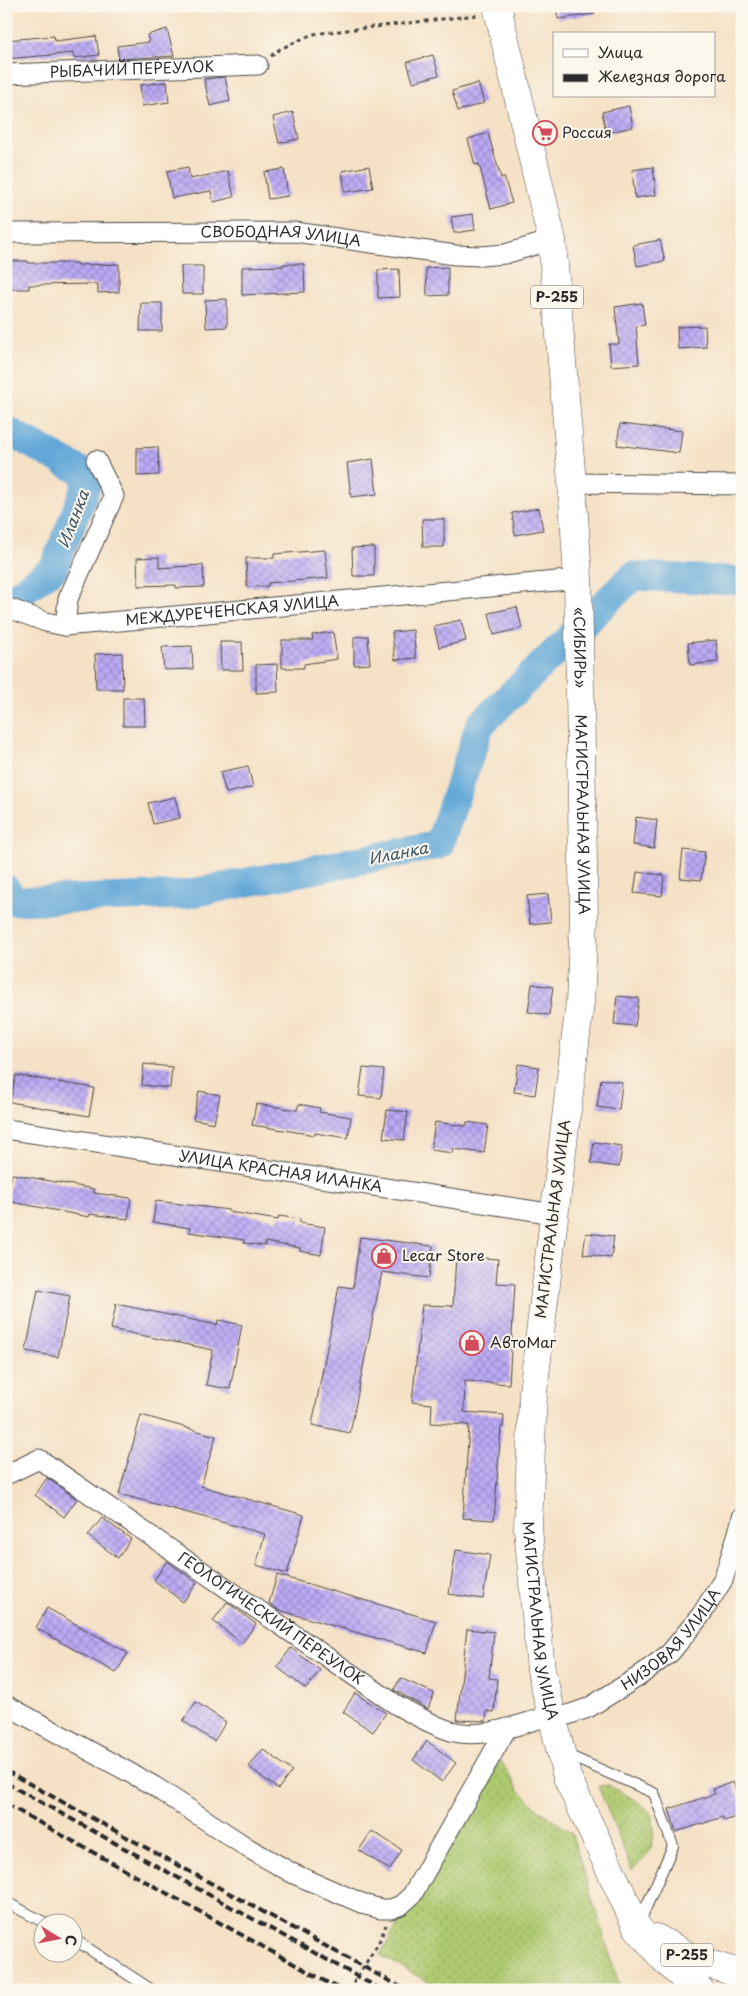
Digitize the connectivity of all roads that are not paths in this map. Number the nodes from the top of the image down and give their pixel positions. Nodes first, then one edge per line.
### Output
1 (498, 10) edge
2 (258, 65) road end
3 (6, 74) edge
4 (6, 232) edge
5 (552, 240) junction
6 (96, 460) dead end
7 (572, 483) junction
8 (742, 485) edge
9 (578, 586) junction
10 (6, 607) edge
11 (65, 626) junction
12 (582, 702) joint
13 (6, 1129) edge
14 (554, 1214) junction
15 (6, 1475) edge
16 (742, 1517) edge
17 (6, 1705) edge
18 (552, 1717) junction
19 (507, 1728) junction
20 (561, 1752) junction
21 (6, 1902) edge
22 (32, 1916) edge
23 (638, 1927) junction
24 (82, 1944) edge
25 (742, 1974) edge
26 (152, 1990) edge
27 (700, 1990) edge

1 - 5 main road, Р-255
2 - 3 street, РЫБАЧИЙ ПЕРЕУЛОК
4 - 5 street, СВОБОДНАЯ УЛИЦА
5 - 7 main road, Р-255
6 - 11 street
7 - 8 street
7 - 9 main road, Р-255
9 - 11 street, МЕЖДУРЕЧЕНСКАЯ УЛИЦА
9 - 12 main road, «СИБИРЬ» / Р-255
10 - 11 street
12 - 14 main road, МАГИСТРАЛЬНАЯ УЛИЦА / Р-255
13 - 14 street, УЛИЦА КРАСНАЯ ИЛАНКА
14 - 18 main road, МАГИСТРАЛЬНАЯ УЛИЦА / Р-255
15 - 19 street, ГЕОЛОГИЧЕСКИЙ ПЕРЕУЛОК
16 - 18 street, НИЗОВАЯ УЛИЦА
17 - 19 street
18 - 19 street, ГЕОЛОГИЧЕСКИЙ ПЕРЕУЛОК
18 - 20 main road, МАГИСТРАЛЬНАЯ УЛИЦА / Р-255
20 - 23 main road, МАГИСТРАЛЬНАЯ УЛИЦА / Р-255
20 - 23 lane
21 - 22 lane
23 - 25 main road, Р-255
23 - 27 main road, Р-255
24 - 26 lane

